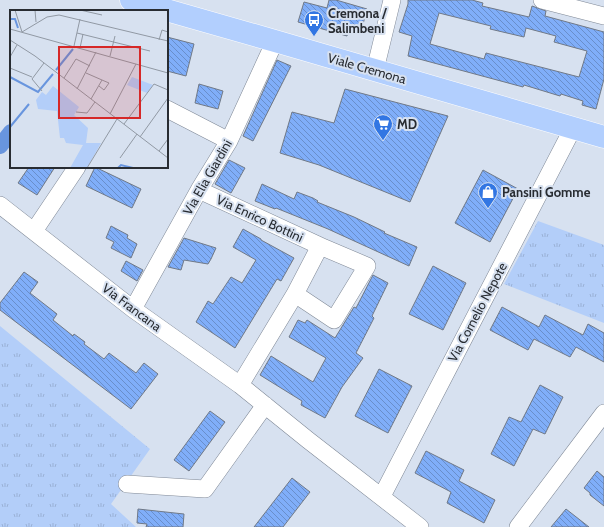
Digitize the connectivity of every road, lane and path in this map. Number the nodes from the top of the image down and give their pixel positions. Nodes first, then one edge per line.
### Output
1 (131, 0) edge
2 (392, 0) edge
3 (542, 0) edge
4 (155, 3) edge
5 (604, 16) edge
6 (275, 41) junction
7 (374, 70) junction
8 (168, 110) edge
9 (573, 128) junction
10 (604, 137) edge
11 (229, 141) junction
12 (76, 168) edge
13 (199, 190) junction
14 (0, 205) edge
15 (34, 231) junction
16 (320, 246) junction
17 (295, 294) junction
18 (133, 309) junction
19 (240, 385) junction
20 (265, 405) junction
21 (604, 413) edge
22 (127, 484) dead end
23 (382, 496) junction
24 (420, 527) edge
25 (518, 527) edge

1 - 4 main road, Viale Cremona
2 - 7 street
3 - 5 street
4 - 6 main road, Viale Cremona
6 - 7 main road, Viale Cremona
6 - 11 street, Via Elia Giardini
7 - 9 main road, Viale Cremona
8 - 11 street
9 - 10 main road, Viale Cremona
9 - 23 street, Via Cornelio Nepote
11 - 13 street, Via Elia Giardini
12 - 15 street
13 - 16 street, Via Enrico Bottini
13 - 18 street, Via Elia Giardini
14 - 15 street, Via Francana
15 - 18 street, Via Francana
16 - 17 street, Via Enrico Bottini
16 - 17 street, Via Enrico Bottini
17 - 19 street, Via Enrico Bottini
18 - 19 street, Via Francana
19 - 20 street, Via Francana
20 - 22 street
20 - 23 street, Via Francana
21 - 25 street
23 - 24 street, Via Francana

